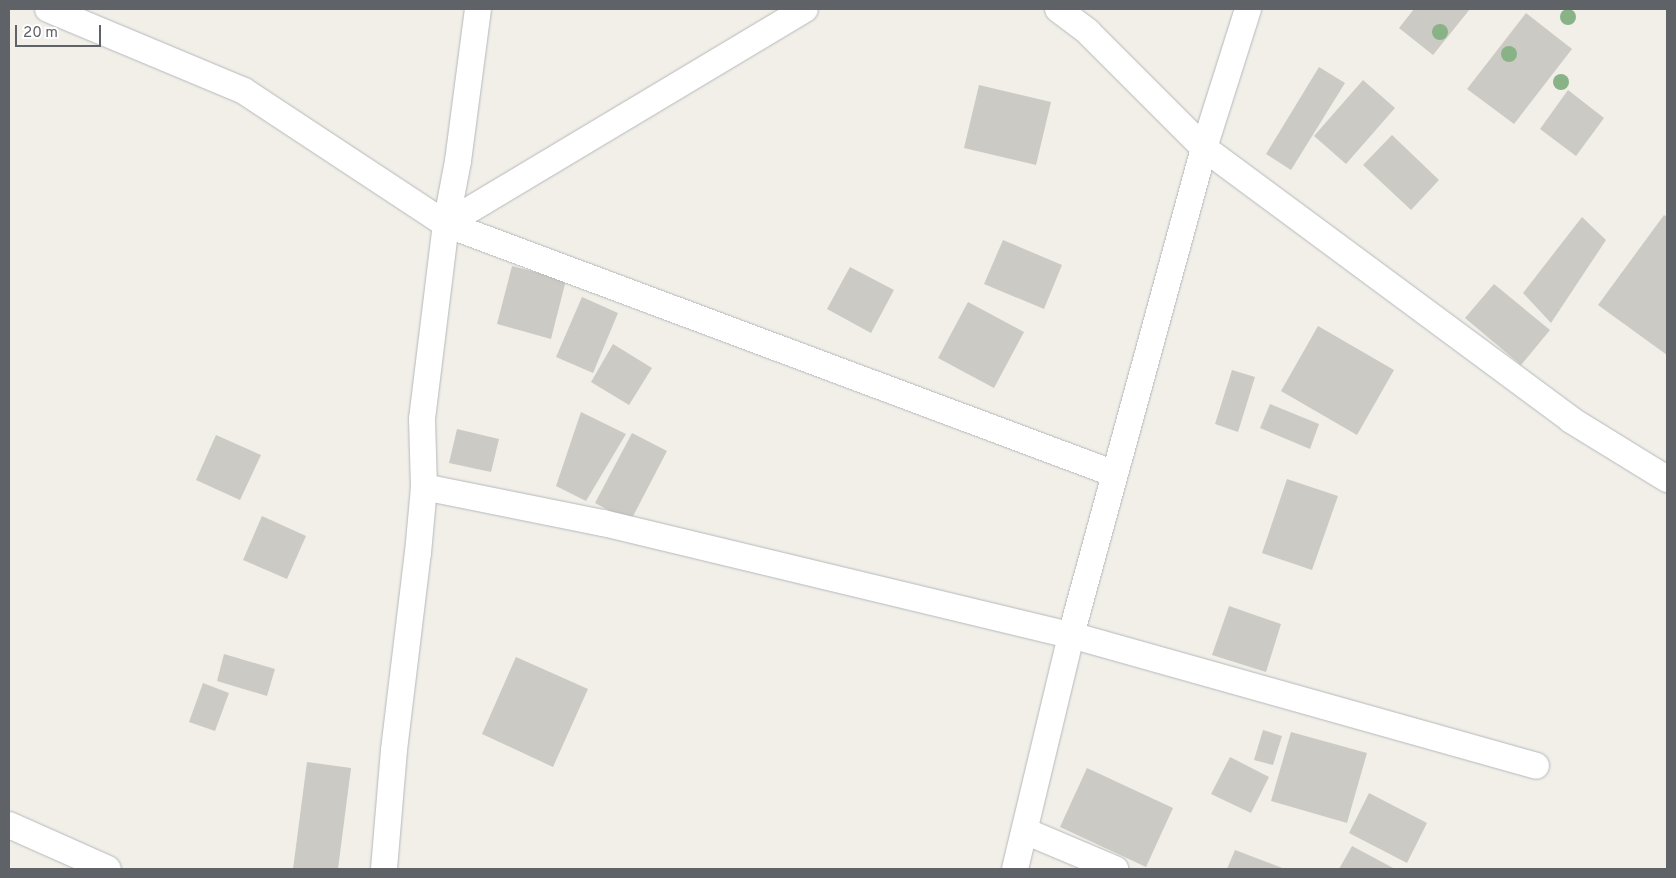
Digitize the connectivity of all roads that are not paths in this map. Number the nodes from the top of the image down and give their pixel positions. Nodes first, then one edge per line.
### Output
1 (48, 9) edge
2 (478, 9) edge
3 (805, 9) edge
4 (1058, 9) edge
5 (1248, 9) edge
6 (1204, 148) junction
7 (446, 224) junction
8 (1115, 474) junction
9 (1667, 479) edge
10 (424, 487) junction
11 (1070, 635) junction
12 (1536, 766) dead end
13 (9, 825) edge
14 (1025, 831) junction
15 (108, 869) edge
16 (384, 869) edge
17 (1015, 869) edge
18 (1115, 869) edge

1 - 7 street
2 - 7 street
3 - 7 street
4 - 6 street
5 - 6 street
6 - 8 street
6 - 9 street
7 - 8 street
7 - 10 street
8 - 11 street
10 - 11 street
10 - 16 street
11 - 12 street
11 - 14 street
13 - 15 street
14 - 17 street
14 - 18 street

